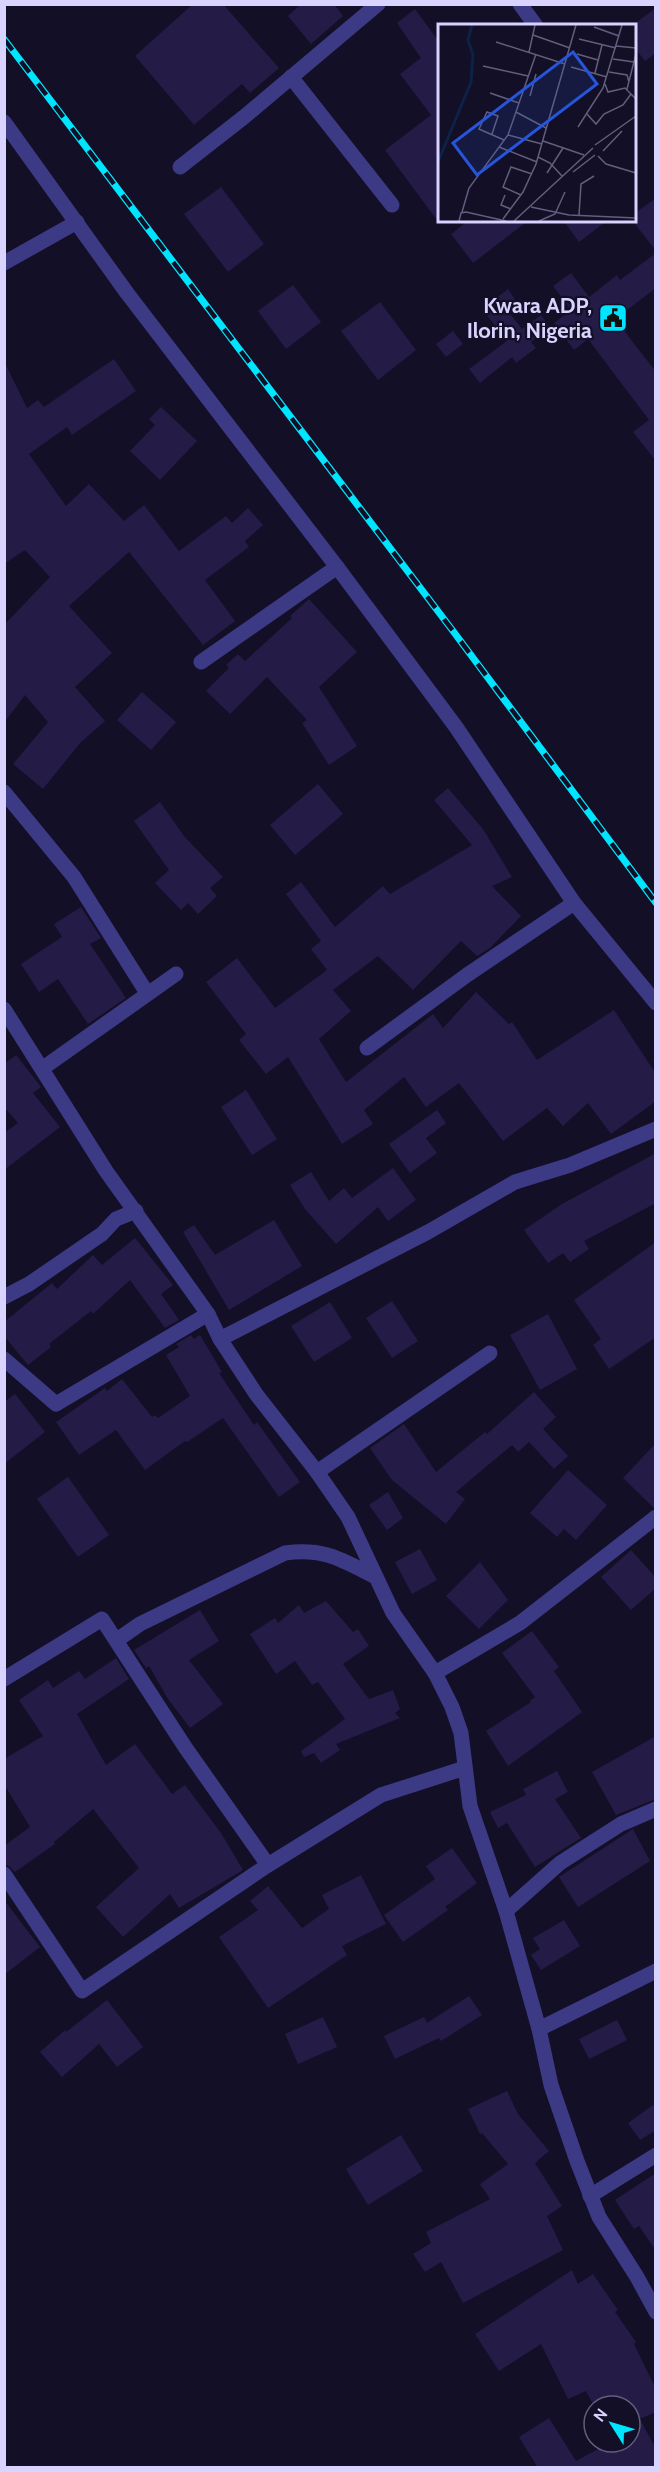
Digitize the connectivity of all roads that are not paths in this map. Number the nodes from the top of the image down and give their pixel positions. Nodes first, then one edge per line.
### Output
1 (378, 4) edge
2 (520, 4) edge
3 (535, 24) edge
4 (291, 77) junction
5 (4, 122) edge
6 (180, 166) dead end
7 (392, 206) dead end
8 (77, 222) junction
9 (4, 263) edge
10 (337, 567) junction
11 (201, 662) dead end
12 (4, 792) edge
13 (574, 903) junction
14 (176, 974) dead end
15 (147, 993) junction
16 (656, 1002) edge
17 (4, 1009) edge
18 (367, 1048) dead end
19 (43, 1068) junction
20 (656, 1129) edge
21 (136, 1211) junction
22 (4, 1297) edge
23 (208, 1314) junction
24 (220, 1339) junction
25 (490, 1353) dead end
26 (4, 1359) edge
27 (317, 1472) junction
28 (656, 1518) edge
29 (374, 1576) junction
30 (117, 1640) junction
31 (435, 1673) junction
32 (4, 1679) edge
33 (465, 1768) junction
34 (656, 1809) edge
35 (268, 1865) junction
36 (4, 1874) edge
37 (506, 1911) junction
38 (656, 1971) edge
39 (539, 2029) junction
40 (656, 2155) edge
41 (590, 2196) junction
42 (656, 2312) edge

1 - 4 street
2 - 3 street
4 - 6 street
4 - 7 street
5 - 8 street
8 - 9 street
8 - 10 street
10 - 11 street
10 - 13 street
12 - 15 street
13 - 16 street
13 - 18 street
14 - 15 street
15 - 19 street
17 - 19 street
19 - 21 street
20 - 24 street
21 - 22 street
21 - 23 street
23 - 24 street
23 - 26 street
24 - 27 street
25 - 27 street
27 - 29 street
28 - 31 street
29 - 30 street
29 - 31 street
30 - 32 street
30 - 35 street
31 - 33 street
33 - 35 street
33 - 37 street
34 - 37 street
35 - 36 street
37 - 39 street
38 - 39 street
39 - 41 street
40 - 41 street
41 - 42 street

